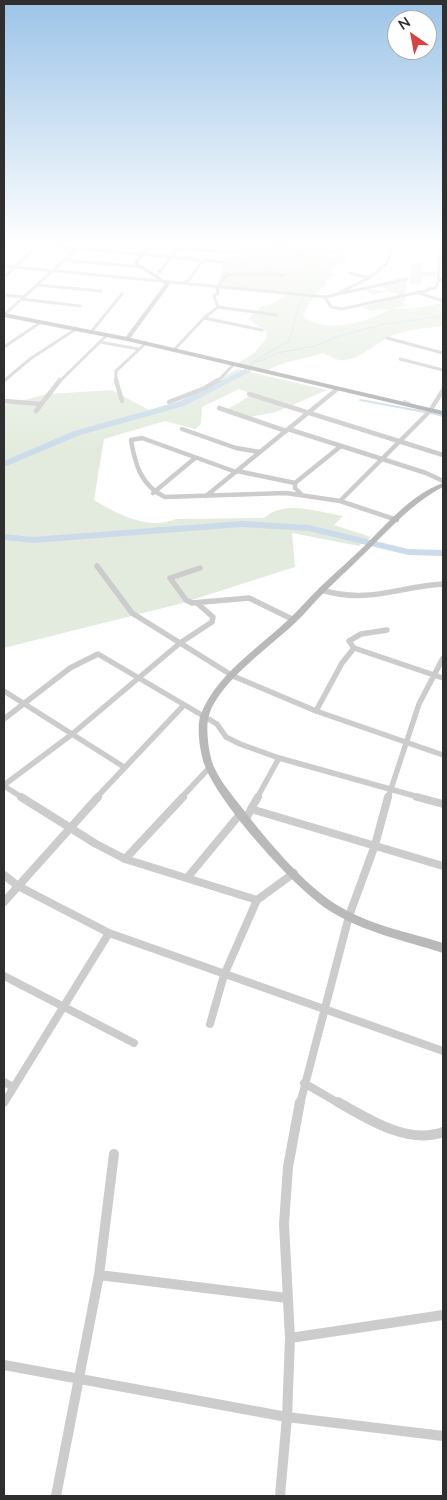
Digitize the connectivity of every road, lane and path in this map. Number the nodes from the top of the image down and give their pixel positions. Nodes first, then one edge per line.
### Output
1 (107, 312) edge
2 (147, 312) edge
3 (212, 312) edge
4 (254, 312) edge
5 (4, 315) edge
6 (276, 315) dead end
7 (204, 318) junction
8 (41, 322) junction
9 (76, 329) junction
10 (262, 330) dead end
11 (91, 332) junction
12 (107, 335) junction
13 (387, 338) dead end
14 (127, 339) junction
15 (100, 342) junction
16 (146, 343) junction
17 (4, 347) edge
18 (138, 349) junction
19 (174, 350) junction
20 (443, 353) edge
21 (400, 359) dead end
22 (233, 365) junction
23 (443, 370) edge
24 (4, 382) edge
25 (336, 390) junction
26 (443, 390) edge
27 (249, 394) dead end
28 (4, 401) edge
29 (122, 401) dead end
30 (169, 402) dead end
31 (41, 404) junction
32 (220, 408) dead end
33 (430, 410) junction
34 (36, 411) dead end
35 (307, 413) junction
36 (443, 413) edge
37 (182, 429) dead end
38 (287, 430) junction
39 (400, 441) junction
40 (341, 446) junction
41 (260, 452) junction
42 (443, 455) edge
43 (196, 458) junction
44 (381, 459) junction
45 (236, 471) junction
46 (443, 481) edge
47 (295, 483) junction
48 (443, 485) edge
49 (153, 493) junction
50 (302, 495) junction
51 (205, 497) junction
52 (340, 501) junction
53 (396, 520) junction
54 (97, 566) dead end
55 (200, 568) dead end
56 (443, 584) edge
57 (321, 590) junction
58 (198, 604) junction
59 (294, 620) junction
60 (387, 630) dead end
61 (180, 643) junction
62 (354, 648) junction
63 (443, 658) edge
64 (434, 675) junction
65 (233, 676) junction
66 (138, 677) junction
67 (443, 678) edge
68 (4, 691) edge
69 (23, 705) junction
70 (183, 706) junction
71 (316, 711) junction
72 (203, 717) junction
73 (4, 719) edge
74 (71, 735) junction
75 (406, 744) junction
76 (443, 755) edge
77 (278, 758) junction
78 (210, 767) junction
79 (124, 768) junction
80 (4, 785) edge
81 (390, 789) junction
82 (443, 804) edge
83 (251, 809) junction
84 (243, 816) junction
85 (70, 827) junction
86 (375, 845) junction
87 (125, 859) junction
88 (443, 866) edge
89 (294, 873) junction
90 (4, 875) edge
91 (187, 878) junction
92 (18, 886) junction
93 (257, 900) junction
94 (4, 902) edge
95 (349, 916) junction
96 (109, 933) junction
97 (443, 948) edge
98 (224, 974) junction
99 (4, 976) edge
100 (64, 1006) junction
101 (324, 1010) junction
102 (210, 1024) dead end
103 (134, 1043) dead end
104 (443, 1050) edge
105 (4, 1082) edge
106 (304, 1083) junction
107 (14, 1087) junction
108 (4, 1103) edge
109 (443, 1132) edge
110 (114, 1154) dead end
111 (99, 1275) junction
112 (287, 1298) junction
113 (443, 1315) edge
114 (290, 1338) junction
115 (4, 1365) edge
116 (77, 1377) junction
117 (287, 1417) junction
118 (443, 1436) edge
119 (56, 1496) edge
120 (280, 1496) edge

1 - 11 street
2 - 14 main road
3 - 7 street
4 - 6 street
5 - 8 main road
7 - 10 street
7 - 19 street
8 - 9 main road
8 - 17 street
9 - 11 main road
9 - 24 street
11 - 12 main road
12 - 14 main road
12 - 15 street
13 - 20 street
14 - 16 main road
15 - 18 street
15 - 31 street
16 - 18 street
16 - 19 main road
18 - 29 street
19 - 22 main road
21 - 23 street
22 - 25 main road
22 - 30 street
25 - 33 main road
25 - 35 street
26 - 33 street
27 - 35 street
28 - 31 street
31 - 34 street
32 - 38 street
33 - 36 main road
33 - 39 street
35 - 38 street
35 - 39 street
37 - 41 street
38 - 40 street
38 - 41 street
39 - 42 street
39 - 44 street
40 - 44 street
40 - 47 street
41 - 45 street
43 - 45 street
43 - 49 street
43 - 49 street
44 - 46 street
44 - 52 street
45 - 47 street
45 - 51 street
47 - 50 street
48 - 53 main road
49 - 51 street
50 - 51 street
50 - 52 street
52 - 53 street
53 - 57 main road
54 - 61 street
55 - 58 street
56 - 57 street
57 - 59 main road
58 - 59 street
58 - 61 street
59 - 65 main road
60 - 62 street
61 - 65 street
61 - 66 street
62 - 64 street
62 - 71 street
63 - 64 street
64 - 67 street
64 - 75 street
65 - 71 street
65 - 72 main road
66 - 69 street
66 - 70 street
66 - 74 street
68 - 69 street
69 - 73 street
69 - 74 street
70 - 72 street
70 - 79 street
71 - 75 street
72 - 77 street
72 - 78 main road
74 - 79 street
74 - 80 street
75 - 76 street
75 - 81 street
77 - 81 street
77 - 83 street
78 - 84 main road
78 - 87 street
79 - 85 street
80 - 85 street
81 - 82 street
81 - 86 street
83 - 84 street
83 - 86 street
84 - 89 main road
84 - 91 street
85 - 87 street
85 - 92 street
86 - 88 street
86 - 95 street
87 - 91 street
89 - 93 street
89 - 95 main road
90 - 92 street
91 - 93 street
92 - 94 street
92 - 96 street
93 - 98 street
95 - 97 main road
95 - 101 street
96 - 98 street
96 - 100 street
98 - 101 street
98 - 102 street
99 - 100 street
100 - 103 street
100 - 107 street
101 - 104 street
101 - 106 street
105 - 107 street
106 - 109 street
106 - 112 street
107 - 108 street
110 - 111 street
111 - 112 street
111 - 116 street
112 - 114 street
113 - 114 street
114 - 117 street
115 - 116 street
116 - 117 street
116 - 119 street
117 - 118 street
117 - 120 street

